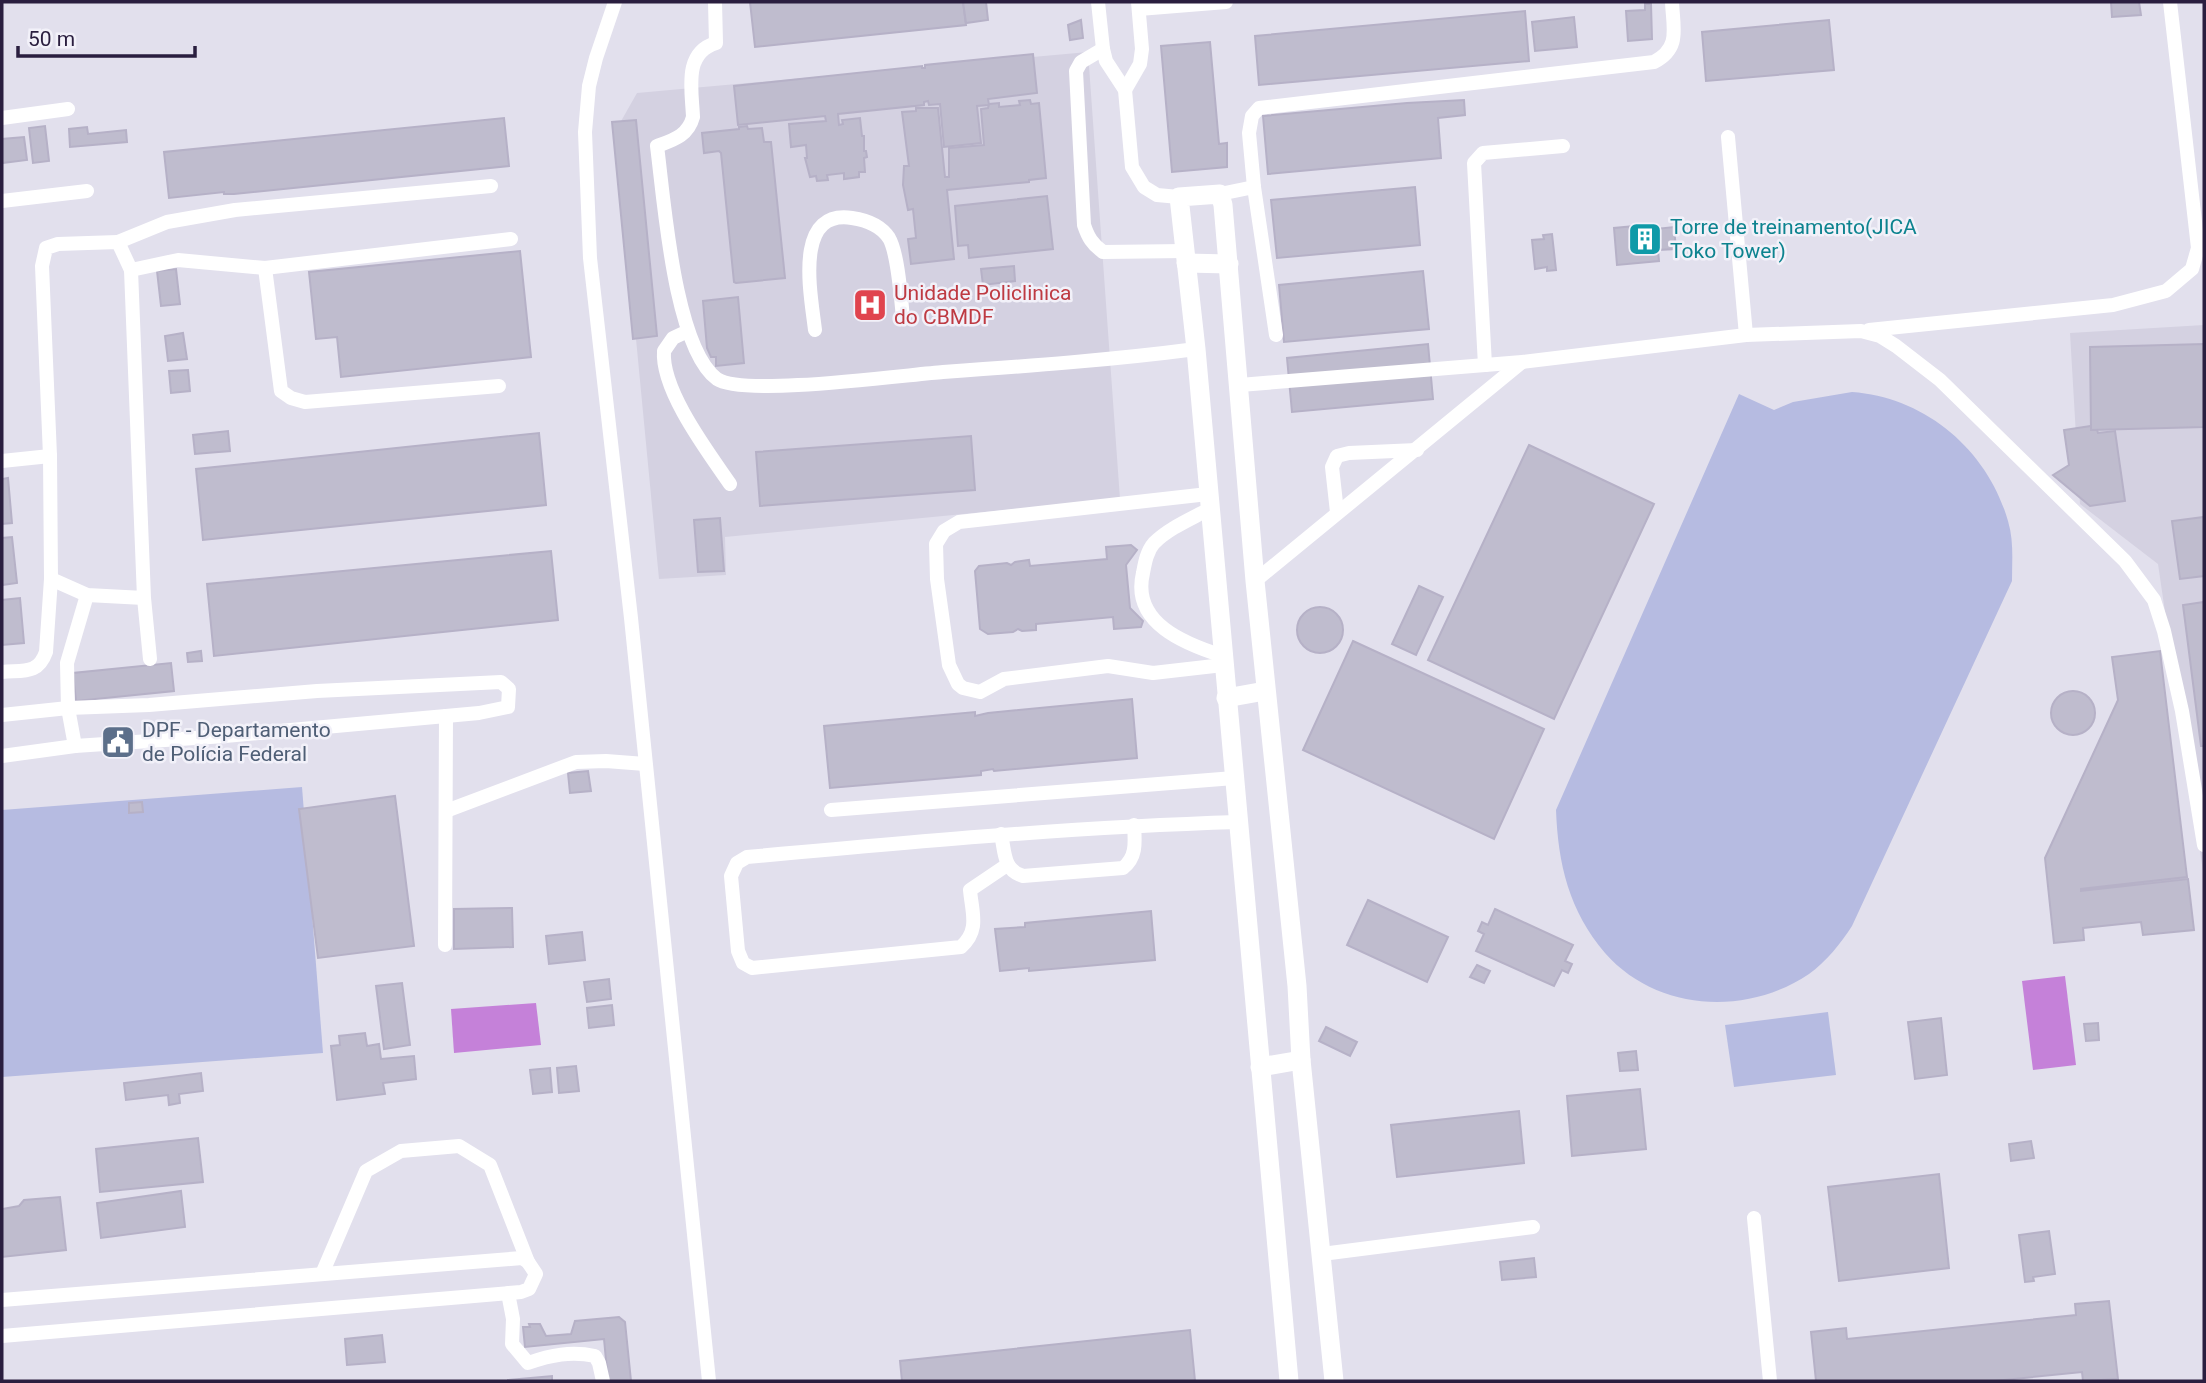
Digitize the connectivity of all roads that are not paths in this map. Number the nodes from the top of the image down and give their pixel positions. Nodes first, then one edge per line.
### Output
1 (615, 2) edge
2 (715, 2) edge
3 (1098, 2) edge
4 (1226, 2) edge
5 (1672, 2) edge
6 (2171, 2) edge
7 (1138, 5) edge
8 (1103, 50) junction
9 (1125, 90) junction
10 (68, 109) dead end
11 (2, 118) edge
12 (1728, 137) dead end
13 (1563, 146) dead end
14 (491, 186) dead end
15 (1254, 187) junction
16 (87, 191) dead end
17 (1220, 194) junction
18 (1179, 197) junction
19 (2, 201) edge
20 (511, 239) dead end
21 (118, 242) junction
22 (1186, 257) junction
23 (1229, 264) junction
24 (265, 268) junction
25 (131, 270) junction
26 (903, 318) dead end
27 (815, 330) dead end
28 (688, 331) junction
29 (1861, 331) junction
30 (1276, 335) dead end
31 (1746, 335) junction
32 (1196, 349) junction
33 (1522, 362) junction
34 (1485, 365) junction
35 (1240, 385) junction
36 (499, 386) dead end
37 (1417, 450) junction
38 (50, 456) junction
39 (2, 461) edge
40 (730, 484) dead end
41 (1209, 501) junction
42 (1337, 512) junction
43 (51, 579) junction
44 (1255, 581) junction
45 (87, 595) junction
46 (144, 597) junction
47 (150, 659) dead end
48 (1223, 661) junction
49 (2, 672) edge
50 (1265, 691) junction
51 (1226, 698) junction
52 (68, 708) junction
53 (2, 715) edge
54 (446, 716) junction
55 (75, 746) junction
56 (2, 756) edge
57 (645, 764) junction
58 (1234, 778) junction
59 (831, 810) dead end
60 (446, 811) junction
61 (1238, 822) junction
62 (1134, 825) junction
63 (1001, 834) junction
64 (2204, 845) edge
65 (1007, 865) junction
66 (444, 945) dead end
67 (1301, 1060) junction
68 (1260, 1067) junction
69 (1754, 1218) dead end
70 (1533, 1227) dead end
71 (1322, 1254) junction
72 (528, 1262) junction
73 (322, 1274) junction
74 (508, 1293) junction
75 (2, 1300) edge
76 (2, 1336) edge
77 (603, 1381) edge
78 (709, 1381) edge
79 (1289, 1381) edge
80 (1334, 1381) edge
81 (1770, 1381) edge

1 - 57 lane
2 - 28 lane
3 - 8 lane
4 - 7 lane
5 - 15 lane
6 - 29 lane
7 - 9 lane
8 - 9 lane
8 - 22 lane
9 - 18 lane
10 - 11 lane
12 - 31 lane
13 - 34 lane
14 - 21 lane
15 - 17 lane
15 - 30 lane
16 - 19 lane
17 - 18 street
17 - 23 street
18 - 22 street
20 - 24 lane
21 - 25 lane
21 - 38 lane
22 - 23 street
22 - 32 street
23 - 35 street
24 - 25 lane
24 - 36 lane
25 - 46 lane
26 - 27 lane
28 - 32 lane
28 - 40 lane
29 - 31 lane
29 - 64 lane
31 - 33 lane
32 - 41 street
33 - 34 lane
33 - 37 lane
34 - 35 lane
35 - 44 street
37 - 42 lane
37 - 42 lane
38 - 39 lane
38 - 43 lane
41 - 48 street
41 - 48 lane
41 - 48 lane
42 - 44 lane
43 - 45 lane
43 - 49 lane
44 - 50 street
45 - 46 lane
45 - 52 lane
46 - 47 lane
48 - 51 street
50 - 51 street
50 - 67 street
51 - 58 street
52 - 53 lane
52 - 54 lane
52 - 55 lane
54 - 55 lane
54 - 60 lane
55 - 56 lane
57 - 60 lane
57 - 78 lane
58 - 59 lane
58 - 61 street
60 - 66 lane
61 - 62 lane
61 - 68 street
62 - 63 lane
62 - 65 lane
63 - 65 lane
63 - 65 lane
67 - 68 street
67 - 71 street
68 - 79 street
69 - 81 lane
70 - 71 lane
71 - 80 street
72 - 73 lane
72 - 73 lane
72 - 74 lane
73 - 75 lane
74 - 76 lane
74 - 77 lane

